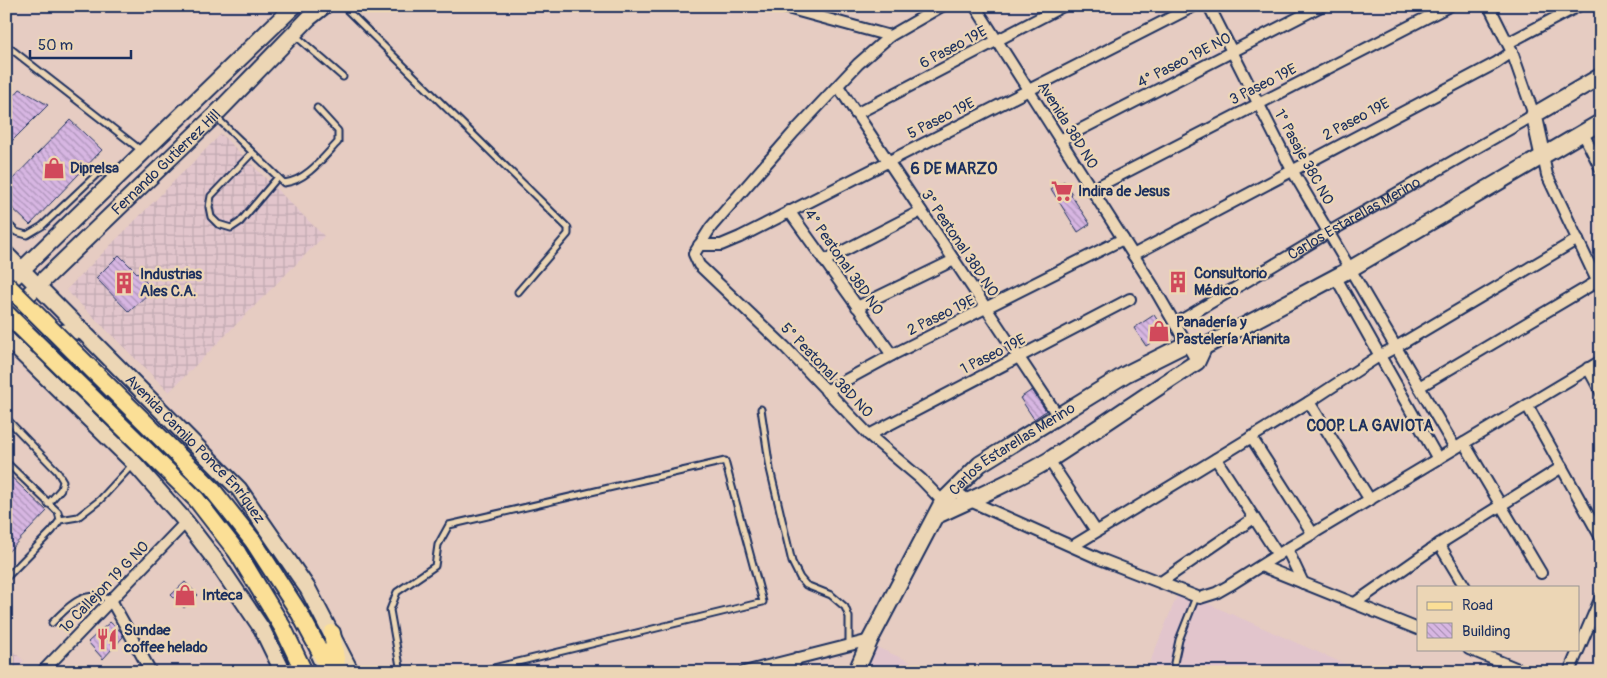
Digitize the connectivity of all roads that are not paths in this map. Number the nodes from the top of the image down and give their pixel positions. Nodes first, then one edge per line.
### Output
1 (324, 6) edge
2 (343, 6) edge
3 (780, 6) edge
4 (942, 6) edge
5 (975, 6) edge
6 (1063, 6) edge
7 (1194, 6) edge
8 (1209, 6) edge
9 (1321, 6) edge
10 (1449, 6) edge
11 (1489, 6) edge
12 (1578, 6) edge
13 (293, 7) edge
14 (798, 8) edge
15 (294, 34) junction
16 (890, 36) junction
17 (996, 40) junction
18 (6, 45) edge
19 (1510, 47) junction
20 (1232, 52) junction
21 (1601, 76) edge
22 (343, 77) dead end
23 (838, 86) junction
24 (1029, 91) junction
25 (1258, 103) junction
26 (317, 108) dead end
27 (856, 114) junction
28 (1534, 114) junction
29 (214, 116) junction
30 (1601, 122) edge
31 (1583, 133) junction
32 (1060, 140) junction
33 (144, 152) junction
34 (252, 153) junction
35 (1543, 156) junction
36 (888, 162) junction
37 (1292, 170) junction
38 (1601, 170) edge
39 (118, 176) junction
40 (278, 177) junction
41 (1092, 190) junction
42 (789, 211) junction
43 (921, 211) junction
44 (6, 222) edge
45 (1329, 232) junction
46 (1578, 239) junction
47 (1123, 240) junction
48 (699, 246) junction
49 (6, 254) edge
50 (1133, 255) junction
51 (954, 260) junction
52 (824, 261) junction
53 (1351, 268) junction
54 (22, 269) junction
55 (1335, 276) junction
56 (6, 285) edge
57 (37, 285) junction
58 (1599, 285) edge
59 (518, 292) dead end
60 (1130, 299) dead end
61 (858, 307) junction
62 (987, 309) junction
63 (6, 314) edge
64 (1174, 324) junction
65 (84, 332) junction
66 (6, 338) edge
67 (1186, 344) junction
68 (1204, 347) junction
69 (1396, 347) junction
70 (892, 355) junction
71 (1379, 356) junction
72 (1019, 357) junction
73 (1601, 361) edge
74 (1197, 362) junction
75 (1588, 368) junction
76 (39, 371) junction
77 (1419, 387) junction
78 (826, 390) junction
79 (1601, 392) edge
80 (1310, 402) junction
81 (1527, 405) junction
82 (761, 409) dead end
83 (1058, 416) junction
84 (6, 418) edge
85 (869, 435) junction
86 (1251, 437) junction
87 (1460, 446) junction
88 (1216, 458) junction
89 (1438, 458) junction
90 (1049, 460) junction
91 (6, 462) edge
92 (134, 463) junction
93 (1562, 467) junction
94 (954, 490) junction
95 (968, 500) junction
96 (1370, 500) junction
97 (48, 504) junction
98 (947, 505) junction
99 (1500, 506) junction
100 (1254, 518) junction
101 (60, 520) junction
102 (186, 522) junction
103 (1096, 531) junction
104 (1313, 534) junction
105 (1600, 536) edge
106 (1440, 544) junction
107 (1073, 546) junction
108 (1283, 552) junction
109 (1261, 566) junction
110 (1541, 573) dead end
111 (6, 578) edge
112 (1160, 582) junction
113 (1303, 583) junction
114 (1464, 586) edge
115 (1197, 597) junction
116 (1601, 597) edge
117 (111, 600) junction
118 (1355, 603) junction
119 (300, 614) junction
120 (52, 623) dead end
121 (283, 628) junction
122 (1417, 629) edge
123 (332, 633) junction
124 (303, 636) dead end
125 (296, 640) dead end
126 (870, 640) junction
127 (849, 646) junction
128 (1580, 646) edge
129 (1471, 650) edge
130 (1578, 650) edge
131 (312, 654) dead end
132 (797, 658) junction
133 (1174, 662) dead end
134 (42, 672) edge
135 (151, 672) edge
136 (283, 672) edge
137 (304, 672) edge
138 (322, 672) edge
139 (331, 672) edge
140 (338, 672) edge
141 (351, 672) edge
142 (401, 672) edge
143 (478, 672) edge
144 (744, 672) edge
145 (792, 672) edge
146 (856, 672) edge
147 (1525, 672) edge
148 (1569, 672) edge

1 - 15 street, Fernando Gutierrez Hill
2 - 59 lane
3 - 14 street
4 - 16 street
5 - 17 street, Avenida 38D NO
6 - 17 street, 6 Paseo 19E
7 - 24 street, 5 Paseo 19E
8 - 20 street, 1° Pasaje 38C NO
9 - 20 street, 4° Paseo 19E NO
10 - 25 street, 3 Paseo 19E
11 - 19 street
12 - 19 street, 2 Paseo 19E
13 - 33 street, Fernando Gutierrez Hill
14 - 16 street
15 - 22 lane
15 - 29 street, Fernando Gutierrez Hill
16 - 23 street
17 - 24 street, Avenida 38D NO
17 - 27 street, 6 Paseo 19E
18 - 33 lane
19 - 28 street
19 - 37 street, 2 Paseo 19E
20 - 25 street, 1° Pasaje 38C NO
20 - 32 street, 4° Paseo 19E NO
21 - 28 street, Carlos Estarellas Merino
23 - 27 street, 3° Peatonal 38D NO
23 - 48 street
24 - 32 street, Avenida 38D NO
24 - 36 street, 5 Paseo 19E
25 - 37 street, 1° Pasaje 38C NO
25 - 41 street, 3 Paseo 19E
26 - 40 lane
27 - 36 street, 3° Peatonal 38D NO
28 - 35 street
28 - 45 street, Carlos Estarellas Merino
29 - 34 lane
29 - 57 street, Fernando Gutierrez Hill
30 - 31 street
31 - 35 street
31 - 38 street
32 - 41 street, Avenida 38D NO
33 - 39 street, Fernando Gutierrez Hill
34 - 40 lane
34 - 40 lane
35 - 46 street
35 - 53 street
36 - 42 street, 5 Paseo 19E
36 - 43 street, 3° Peatonal 38D NO
37 - 45 street, 1° Pasaje 38C NO
37 - 50 street, 2 Paseo 19E
39 - 44 lane
39 - 54 street, Fernando Gutierrez Hill
41 - 47 street, Avenida 38D NO
42 - 48 street, 5 Paseo 19E
42 - 52 street, 4° Peatonal 38D NO
43 - 51 street, 3° Peatonal 38D NO
43 - 52 street
45 - 53 street, 1° Pasaje 38C NO
45 - 64 street, Carlos Estarellas Merino
46 - 58 street
46 - 69 street
47 - 50 street, Avenida 38D NO
47 - 62 street, 2 Paseo 19E
48 - 78 street, 5° Peatonal 38D NO
49 - 54 street, Avenida Camilo Ponce Enríquez
50 - 64 street, Avenida 38D NO
51 - 61 street
51 - 62 street, 3° Peatonal 38D NO
52 - 61 street, 4° Peatonal 38D NO
53 - 55 street
53 - 69 street, 1° Pasaje 38C NO
54 - 56 street, Fernando Gutierrez Hill
54 - 57 street, Avenida Camilo Ponce Enríquez
55 - 68 street
55 - 71 street
56 - 119 main road, Avenida Camilo Ponce Enríquez, bridge
57 - 63 street, Fernando Gutierrez Hill
57 - 65 street, Avenida Camilo Ponce Enríquez
58 - 77 street
60 - 72 street, 1 Paseo 19E
61 - 70 street, 4° Peatonal 38D NO
62 - 70 street, 2 Paseo 19E
62 - 72 street, 3° Peatonal 38D NO
63 - 121 main road, bridge
64 - 67 street, Avenida 38D NO
65 - 76 street
65 - 123 street, Avenida Camilo Ponce Enríquez
66 - 76 street
67 - 68 street
67 - 74 street, Avenida 38D NO
67 - 83 street, Carlos Estarellas Merino
68 - 74 street
69 - 71 street
69 - 77 street, 1° Pasaje 38C NO
70 - 78 street, 2 Paseo 19E
71 - 80 street
71 - 89 street
72 - 83 street, 3° Peatonal 38D NO
72 - 85 street, 1 Paseo 19E
73 - 75 street
74 - 90 street, Carlos Estarellas Merino
75 - 79 street
75 - 81 street
76 - 92 street
77 - 87 street, 1° Pasaje 38C NO
78 - 85 street, 5° Peatonal 38D NO
80 - 86 street
80 - 96 street
81 - 87 street
81 - 93 street
82 - 127 lane
83 - 94 street, Carlos Estarellas Merino
84 - 97 lane
85 - 98 street, 5° Peatonal 38D NO
86 - 88 street
86 - 104 street
87 - 89 street
87 - 99 street, 1° Pasaje 38C NO
88 - 100 street
88 - 103 street
89 - 96 street
90 - 95 street, Carlos Estarellas Merino
90 - 103 street
91 - 97 lane
92 - 101 lane
92 - 102 street
93 - 99 street
93 - 105 street
94 - 95 street
94 - 98 street, Carlos Estarellas Merino
95 - 98 street, Carlos Estarellas Merino
95 - 107 street
96 - 104 street
97 - 101 lane
98 - 126 street, Carlos Estarellas Merino
99 - 106 street
99 - 110 street, 1° Pasaje 38C NO
100 - 108 street
100 - 112 street
101 - 111 lane
102 - 117 street, 1º Callejon 19 G NO
102 - 136 street
103 - 107 street
104 - 108 street
106 - 114 street
106 - 118 street
107 - 112 street
108 - 109 street
108 - 113 street
109 - 113 street
109 - 115 street
112 - 115 street
113 - 118 street
115 - 133 lane
116 - 128 street
117 - 120 lane
117 - 134 street, 1º Callejon 19 G NO
117 - 135 street
118 - 122 street
119 - 124 lane, Avenida Camilo Ponce Enríquez
119 - 139 main road, Avenida Camilo Ponce Enríquez
121 - 125 lane
121 - 137 main road
123 - 140 main road
123 - 141 street, Avenida Camilo Ponce Enríquez
126 - 127 street
126 - 146 street, Carlos Estarellas Merino
127 - 132 street
129 - 147 street
130 - 148 street
131 - 138 lane
132 - 144 street
132 - 145 street
142 - 143 lane

